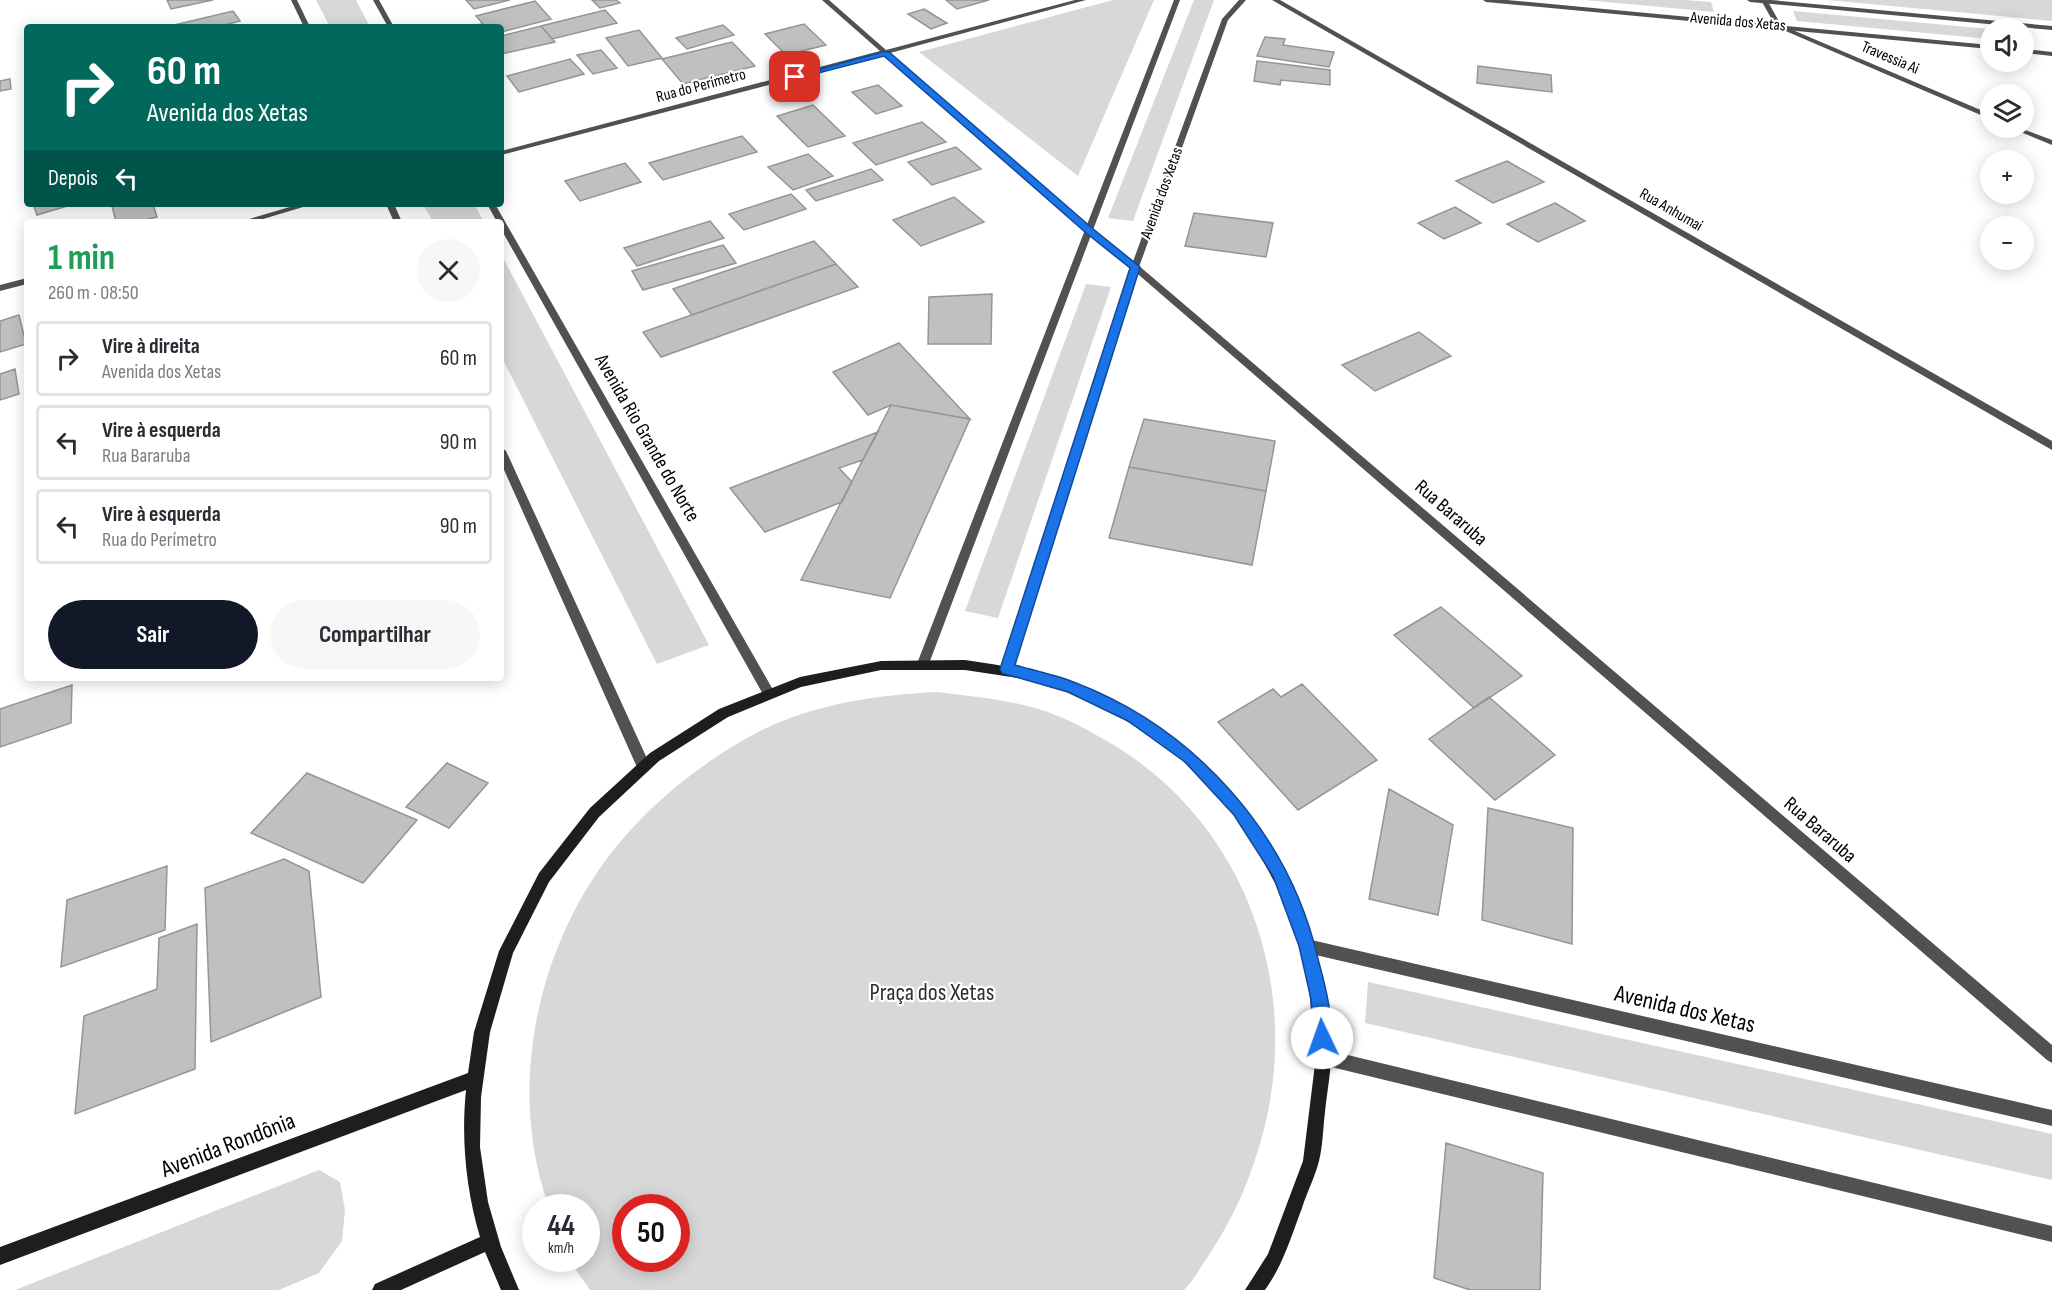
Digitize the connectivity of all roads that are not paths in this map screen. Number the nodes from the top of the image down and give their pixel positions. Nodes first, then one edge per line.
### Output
1 (294, 0) edge
2 (376, 0) edge
3 (825, 0) edge
4 (1083, 0) edge
5 (1177, 0) edge
6 (1243, 0) edge
7 (1275, 0) edge
8 (1486, 0) edge
9 (1750, 0) edge
10 (1764, 1) edge
11 (306, 24) edge
12 (389, 24) edge
13 (1778, 26) junction
14 (2052, 28) edge
15 (1980, 46) edge
16 (2034, 52) edge
17 (886, 53) junction
18 (2052, 54) edge
19 (1980, 113) edge
20 (2034, 136) edge
21 (2052, 144) edge
22 (504, 152) edge
23 (298, 207) edge
24 (254, 219) edge
25 (504, 227) edge
26 (1088, 230) junction
27 (1135, 267) junction
28 (24, 282) edge
29 (0, 288) edge
30 (2052, 446) edge
31 (504, 458) edge
32 (924, 661) junction
33 (1007, 669) junction
34 (768, 692) junction
35 (643, 765) junction
36 (1307, 946) junction
37 (2052, 1055) edge
38 (1323, 1057) junction
39 (472, 1079) junction
40 (2052, 1118) edge
41 (2052, 1234) edge
42 (490, 1241) junction
43 (0, 1256) edge
44 (381, 1290) edge
45 (510, 1290) edge
46 (1254, 1290) edge

1 - 11 street
2 - 12 street
3 - 17 street, Rua Bararuba
4 - 17 street, Rua do Perímetro
5 - 26 street
6 - 27 street, Avenida dos Xetas
7 - 30 street, Rua Anhumai
8 - 13 street, Avenida dos Xetas
9 - 10 street, Avenida dos Xetas
10 - 13 street
10 - 14 street, Avenida dos Xetas
13 - 15 street, Avenida dos Xetas
13 - 19 street, Travessia Ai
16 - 18 street
17 - 22 street, Rua do Perímetro
17 - 26 street, Rua Bararuba
20 - 21 street
23 - 24 street
25 - 34 street, Avenida Rio Grande do Norte
26 - 27 street, Rua Bararuba
26 - 32 street
27 - 33 street, Avenida dos Xetas
27 - 37 street, Rua Bararuba
28 - 29 street
31 - 35 street
32 - 33 main road
32 - 34 main road
33 - 36 main road
34 - 35 main road
35 - 39 main road
36 - 38 main road
36 - 40 street, Avenida dos Xetas
38 - 41 street
38 - 46 main road
39 - 42 main road
39 - 43 main road, Avenida Rondônia
42 - 44 main road
42 - 45 main road

